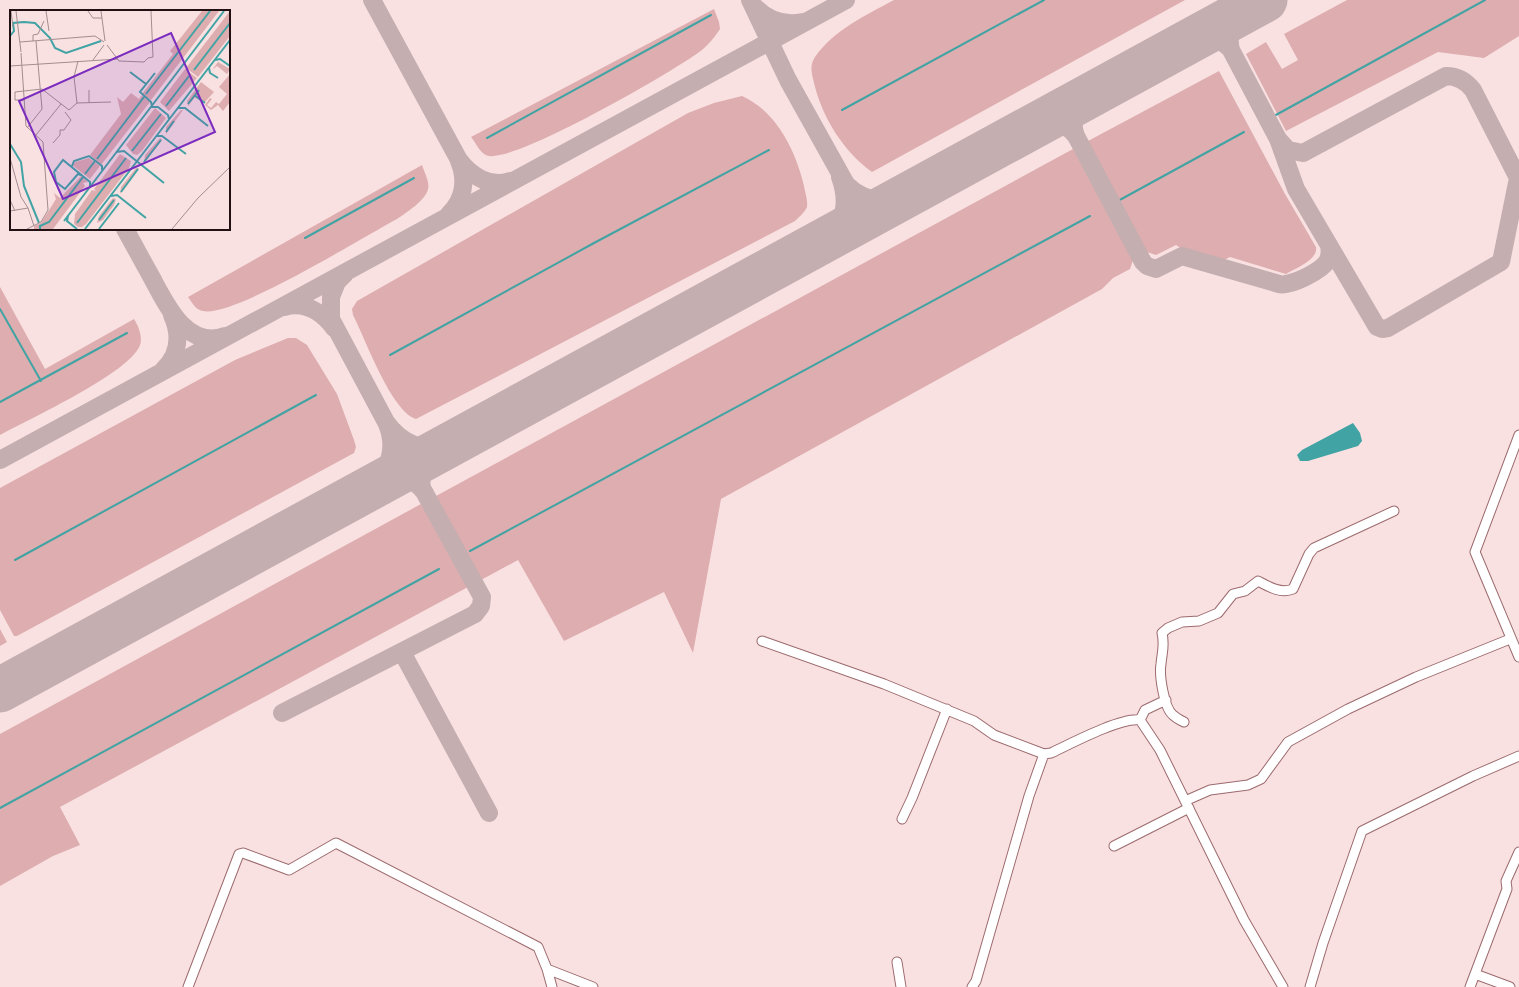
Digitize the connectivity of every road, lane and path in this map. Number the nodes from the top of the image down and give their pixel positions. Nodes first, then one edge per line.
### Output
1 (1519, 435) edge
2 (1394, 512) dead end
3 (1510, 639) junction
4 (762, 641) dead end
5 (1519, 657) edge
6 (1166, 700) junction
7 (947, 709) junction
8 (1140, 720) junction
9 (1184, 722) dead end
10 (1044, 754) junction
11 (1519, 756) edge
12 (1187, 804) junction
13 (902, 819) dead end
14 (1114, 846) dead end
15 (1519, 852) edge
16 (897, 962) dead end
17 (547, 969) junction
18 (1475, 974) junction
19 (188, 987) edge
20 (552, 987) edge
21 (593, 987) edge
22 (901, 987) edge
23 (972, 987) edge
24 (1283, 987) edge
25 (1310, 987) edge
26 (1470, 987) edge
27 (1510, 987) edge

1 - 3 street
2 - 6 street
3 - 5 street
3 - 12 street
4 - 7 street
6 - 8 street
6 - 9 street
7 - 10 street
7 - 13 street
8 - 10 street
8 - 12 street
10 - 23 street
11 - 25 street
12 - 14 street
12 - 24 street
15 - 18 street
16 - 22 street
17 - 19 street
17 - 20 street
17 - 21 street
18 - 26 street
18 - 27 street

